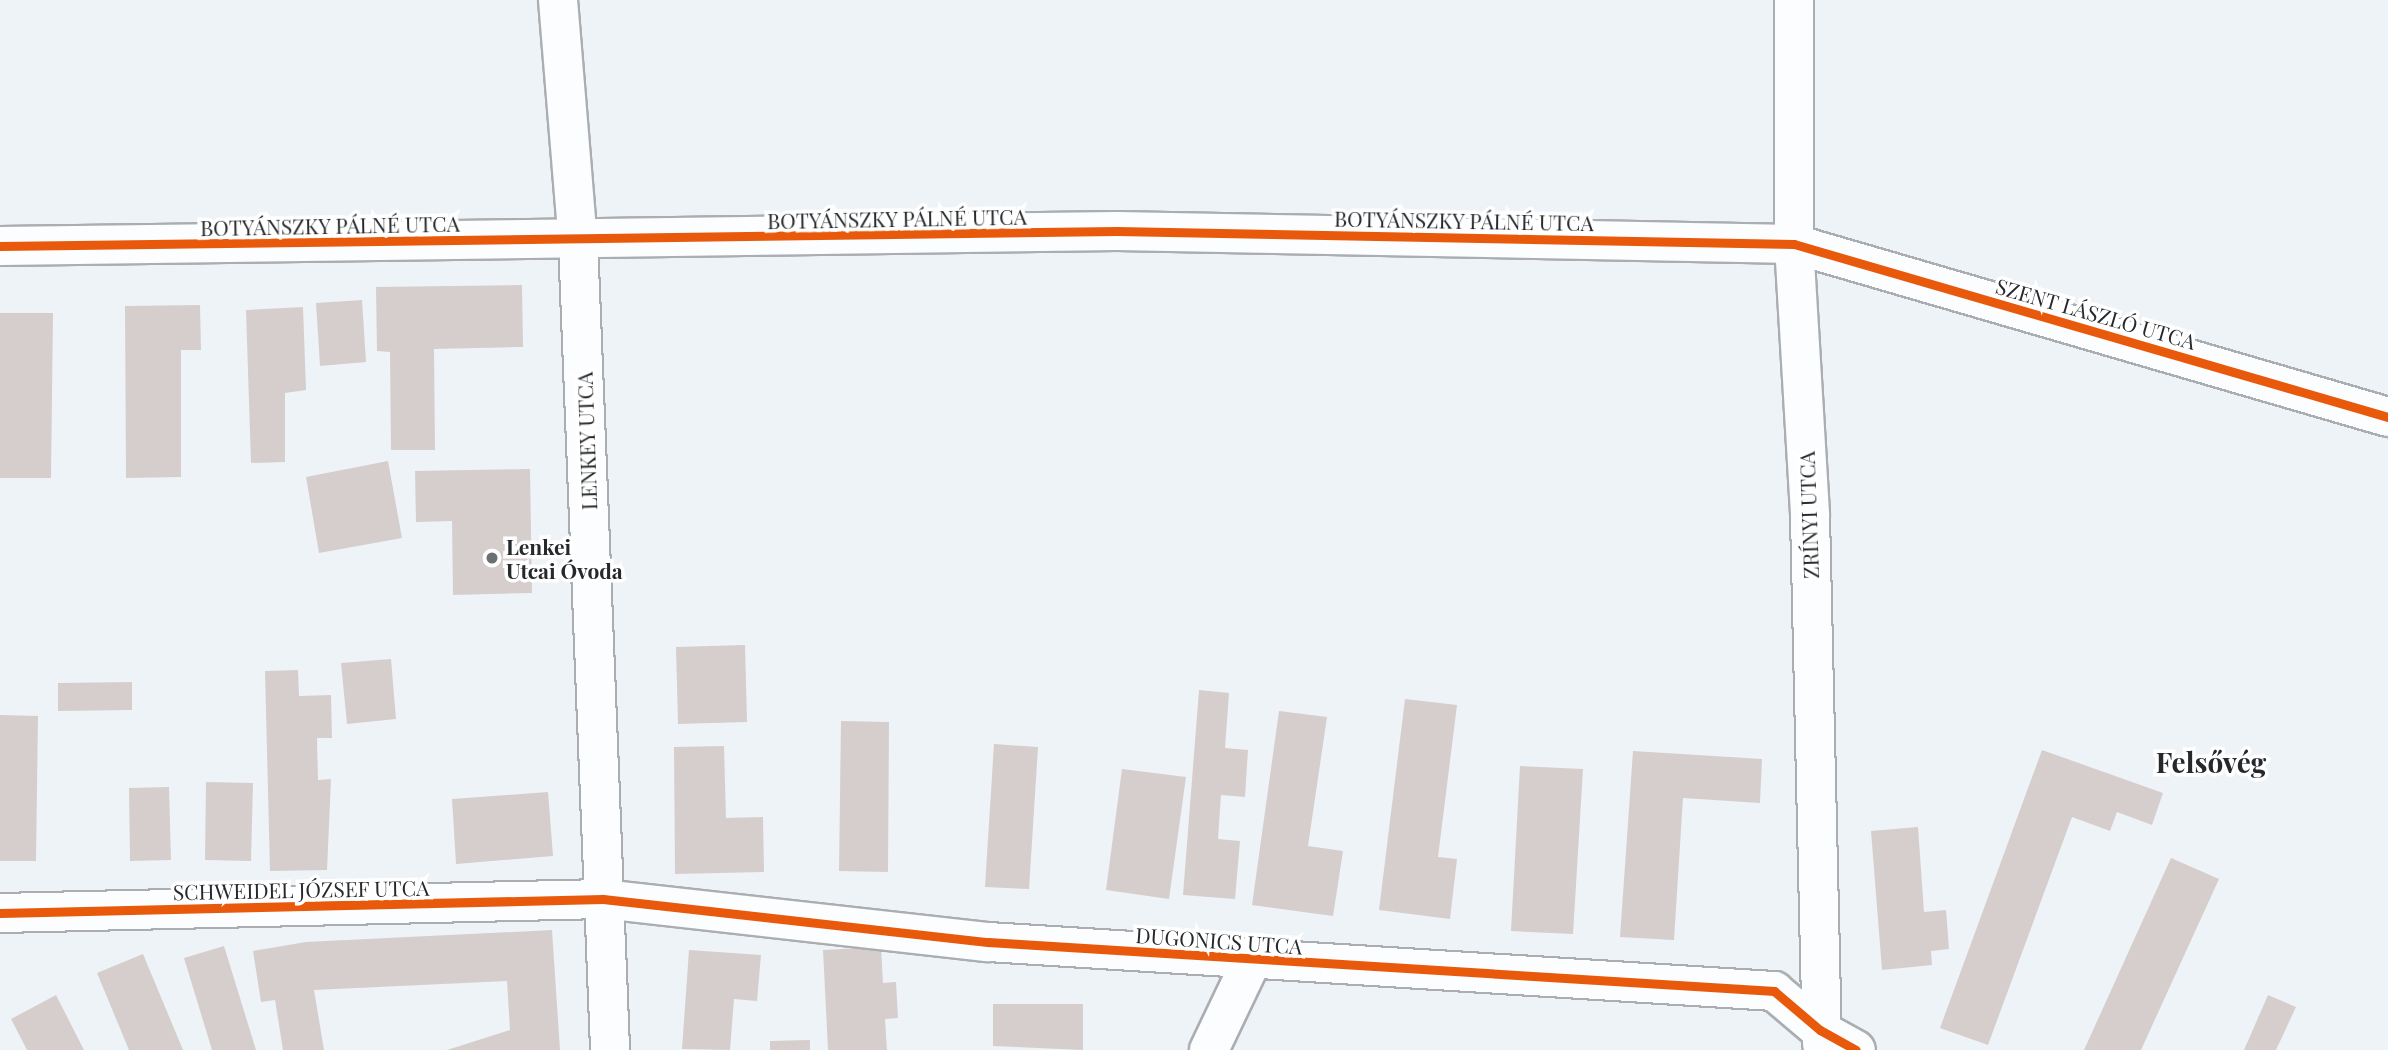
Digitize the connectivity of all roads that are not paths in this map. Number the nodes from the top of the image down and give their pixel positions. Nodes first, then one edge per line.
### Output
1 (558, 0) edge
2 (1794, 0) edge
3 (578, 241) junction
4 (1794, 244) junction
5 (0, 246) edge
6 (2388, 417) edge
7 (603, 899) junction
8 (0, 913) edge
9 (1252, 960) junction
10 (1821, 1040) edge
11 (610, 1050) edge
12 (1209, 1050) edge
13 (1856, 1050) edge

1 - 3 street, LENKEY UTCA
2 - 4 street, ZRÍNYI UTCA
3 - 4 street, BOTYÁNSZKY PÁLNÉ UTCA
3 - 5 street, BOTYÁNSZKY PÁLNÉ UTCA
3 - 7 street, LENKEY UTCA
4 - 6 street, SZENT LÁSZLÓ UTCA
4 - 10 street, ZRÍNYI UTCA
7 - 8 street, SCHWEIDEL JÓZSEF UTCA
7 - 9 street, DUGONICS UTCA
7 - 11 street, LENKEY UTCA
9 - 10 street, DUGONICS UTCA
9 - 12 street
10 - 13 street, DUGONICS UTCA

